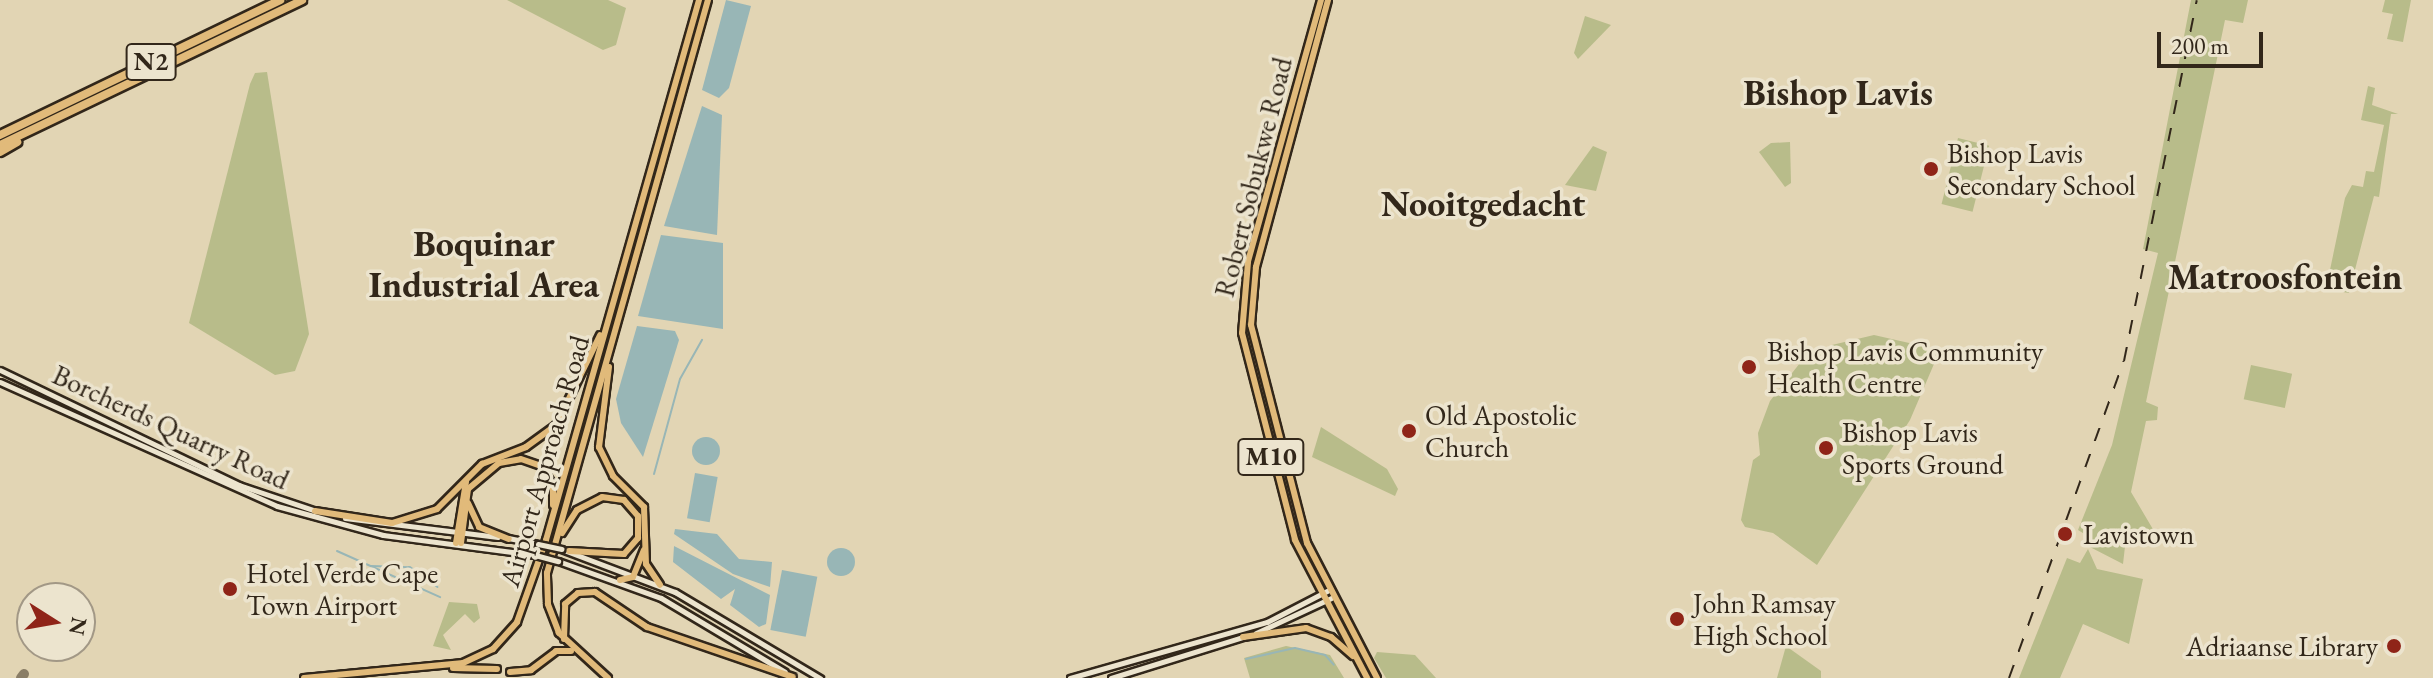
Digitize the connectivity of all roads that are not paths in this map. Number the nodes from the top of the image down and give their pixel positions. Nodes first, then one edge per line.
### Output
1 (280, 0) edge
2 (302, 0) edge
3 (699, 0) edge
4 (708, 0) edge
5 (1321, 0) edge
6 (1328, 0) edge
7 (50, 120) junction
8 (0, 132) edge
9 (0, 145) edge
10 (0, 152) edge
11 (625, 260) junction
12 (618, 324) junction
13 (0, 370) edge
14 (0, 382) edge
15 (475, 470) junction
16 (486, 470) junction
17 (315, 511) junction
18 (459, 532) junction
19 (509, 539) junction
20 (546, 540) junction
21 (647, 542) junction
22 (458, 543) junction
23 (562, 548) junction
24 (634, 574) junction
25 (620, 580) junction
26 (660, 585) junction
27 (1326, 596) junction
28 (1243, 637) junction
29 (565, 642) junction
30 (572, 651) junction
31 (1356, 658) junction
32 (442, 667) junction
33 (497, 669) dead end
34 (510, 672) dead end
35 (304, 678) edge
36 (608, 678) edge
37 (794, 678) edge
38 (820, 678) edge
39 (1070, 678) edge
40 (1111, 678) edge
41 (1367, 678) edge
42 (1377, 678) edge

1 - 8 highway, N2
2 - 7 highway, N2
3 - 11 main road, Airport Approach Road
4 - 12 main road, Airport Approach Road
5 - 27 main road, Robert Sobukwe Road / M10
6 - 27 main road, Robert Sobukwe Road / M10
7 - 9 highway, N2
7 - 10 highway
11 - 15 main road
11 - 20 main road, Airport Approach Road
12 - 21 main road
12 - 23 main road, Airport Approach Road
13 - 17 main road, Borcherds Quarry Road
14 - 22 main road, Borcherds Quarry Road
15 - 17 main road
15 - 18 main road
16 - 18 main road
16 - 19 main road
16 - 20 main road
17 - 18 main road, Borcherds Quarry Road
18 - 19 main road, Borcherds Quarry Road
18 - 22 main road
19 - 23 main road, Borcherds Quarry Road, bridge
20 - 32 main road, Airport Approach Road
21 - 24 main road
21 - 26 main road
22 - 25 main road, Borcherds Quarry Road, bridge
23 - 23 main road
23 - 24 main road, Borcherds Quarry Road
23 - 29 main road, Airport Approach Road
24 - 25 main road
24 - 26 main road, Borcherds Quarry Road
25 - 37 main road, Borcherds Quarry Road
26 - 38 main road, Borcherds Quarry Road
27 - 28 main road
27 - 31 main road, Robert Sobukwe Road / M10
27 - 39 main road
27 - 42 main road, Robert Sobukwe Road / M10
28 - 31 main road
28 - 40 main road
29 - 30 main road, Airport Approach Road
29 - 37 main road
30 - 34 main road
30 - 36 main road, Airport Approach Road
31 - 41 main road, Robert Sobukwe Road / M10
32 - 33 main road
32 - 35 main road

